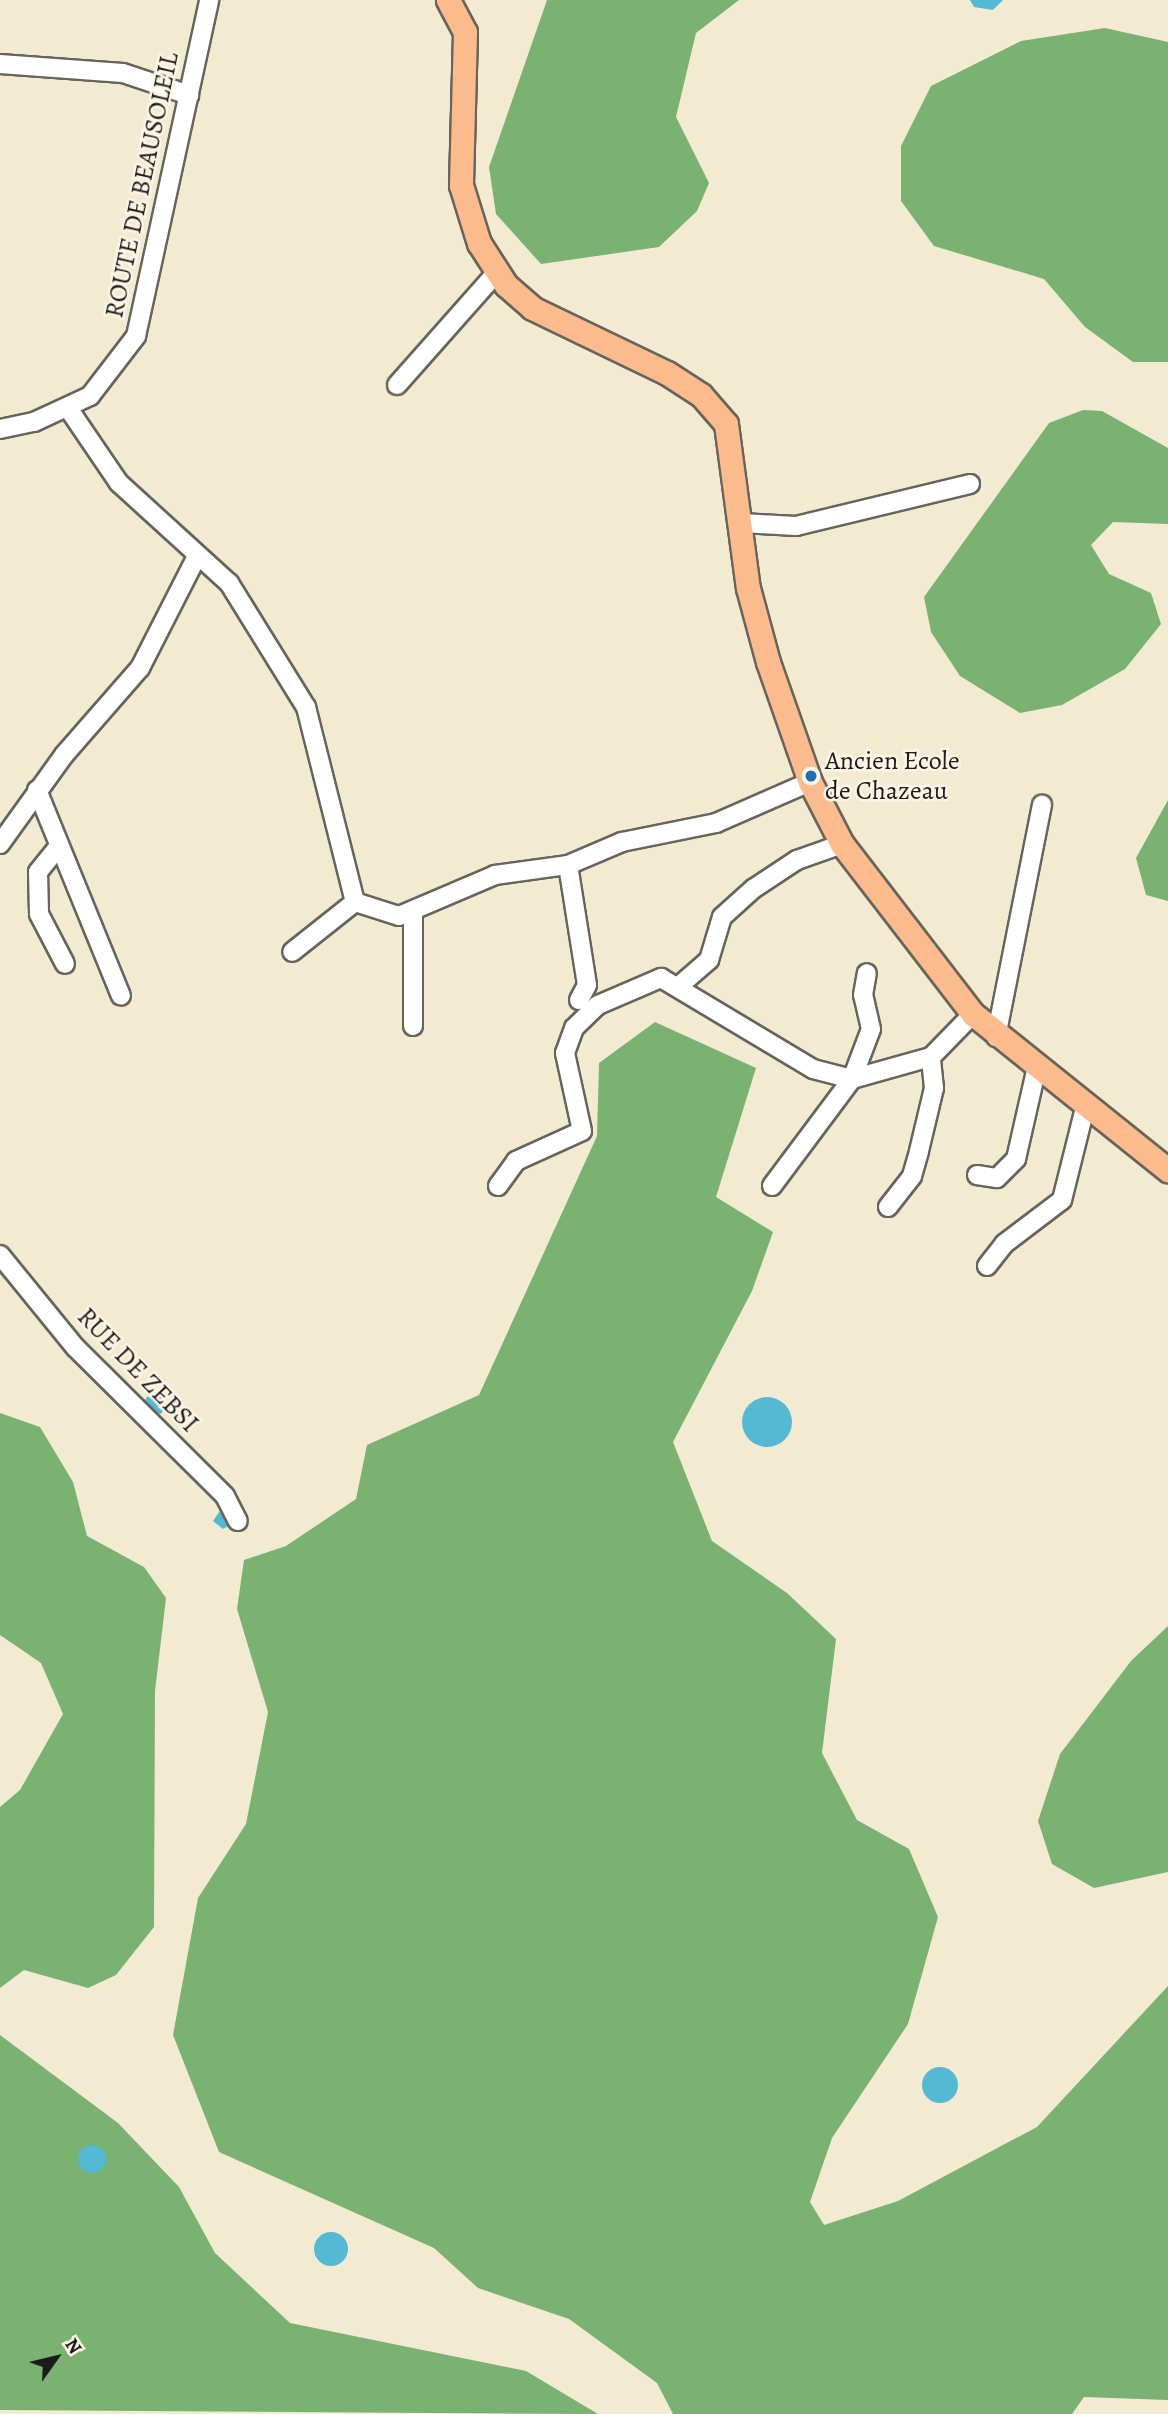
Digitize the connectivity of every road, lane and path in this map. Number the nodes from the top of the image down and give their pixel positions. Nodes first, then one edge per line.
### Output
1 (209, 0) edge
2 (448, 0) edge
3 (0, 64) edge
4 (189, 95) junction
5 (497, 272) junction
6 (397, 385) dead end
7 (68, 408) junction
8 (0, 429) edge
9 (970, 484) dead end
10 (741, 523) junction
11 (197, 556) junction
12 (810, 782) junction
13 (37, 790) junction
14 (1042, 805) dead end
15 (0, 844) edge
16 (842, 844) junction
17 (59, 846) junction
18 (568, 865) junction
19 (355, 902) junction
20 (413, 911) junction
21 (292, 952) dead end
22 (65, 964) dead end
23 (867, 973) dead end
24 (679, 986) junction
25 (121, 996) dead end
26 (579, 1000) dead end
27 (973, 1014) junction
28 (413, 1026) dead end
29 (996, 1037) junction
30 (931, 1057) junction
31 (1036, 1071) junction
32 (852, 1079) junction
33 (1085, 1108) junction
34 (1168, 1170) edge
35 (977, 1175) dead end
36 (498, 1186) dead end
37 (772, 1186) dead end
38 (888, 1207) dead end
39 (0, 1255) edge
40 (987, 1266) dead end
41 (238, 1521) dead end

1 - 4 street, ROUTE DE BEAUSOLEIL
2 - 5 main road
3 - 4 street
4 - 7 street, ROUTE DE BEAUSOLEIL
5 - 6 street
5 - 10 main road
7 - 8 street, ROUTE DE BEAUSOLEIL
7 - 11 street
9 - 10 street
10 - 12 main road
11 - 13 street
11 - 19 street
12 - 16 main road
12 - 18 street
13 - 15 street
13 - 17 street
14 - 29 street
16 - 24 street
16 - 27 main road
17 - 22 street
17 - 25 street
18 - 20 street
18 - 26 street
19 - 20 street
19 - 21 street
20 - 28 street
23 - 32 street
24 - 32 street
24 - 36 street
27 - 29 main road
27 - 30 street
29 - 31 main road
30 - 32 street
30 - 38 street
31 - 33 main road
31 - 35 street
32 - 37 street
33 - 34 main road
33 - 40 street
39 - 41 street, RUE DE ZEBSI

